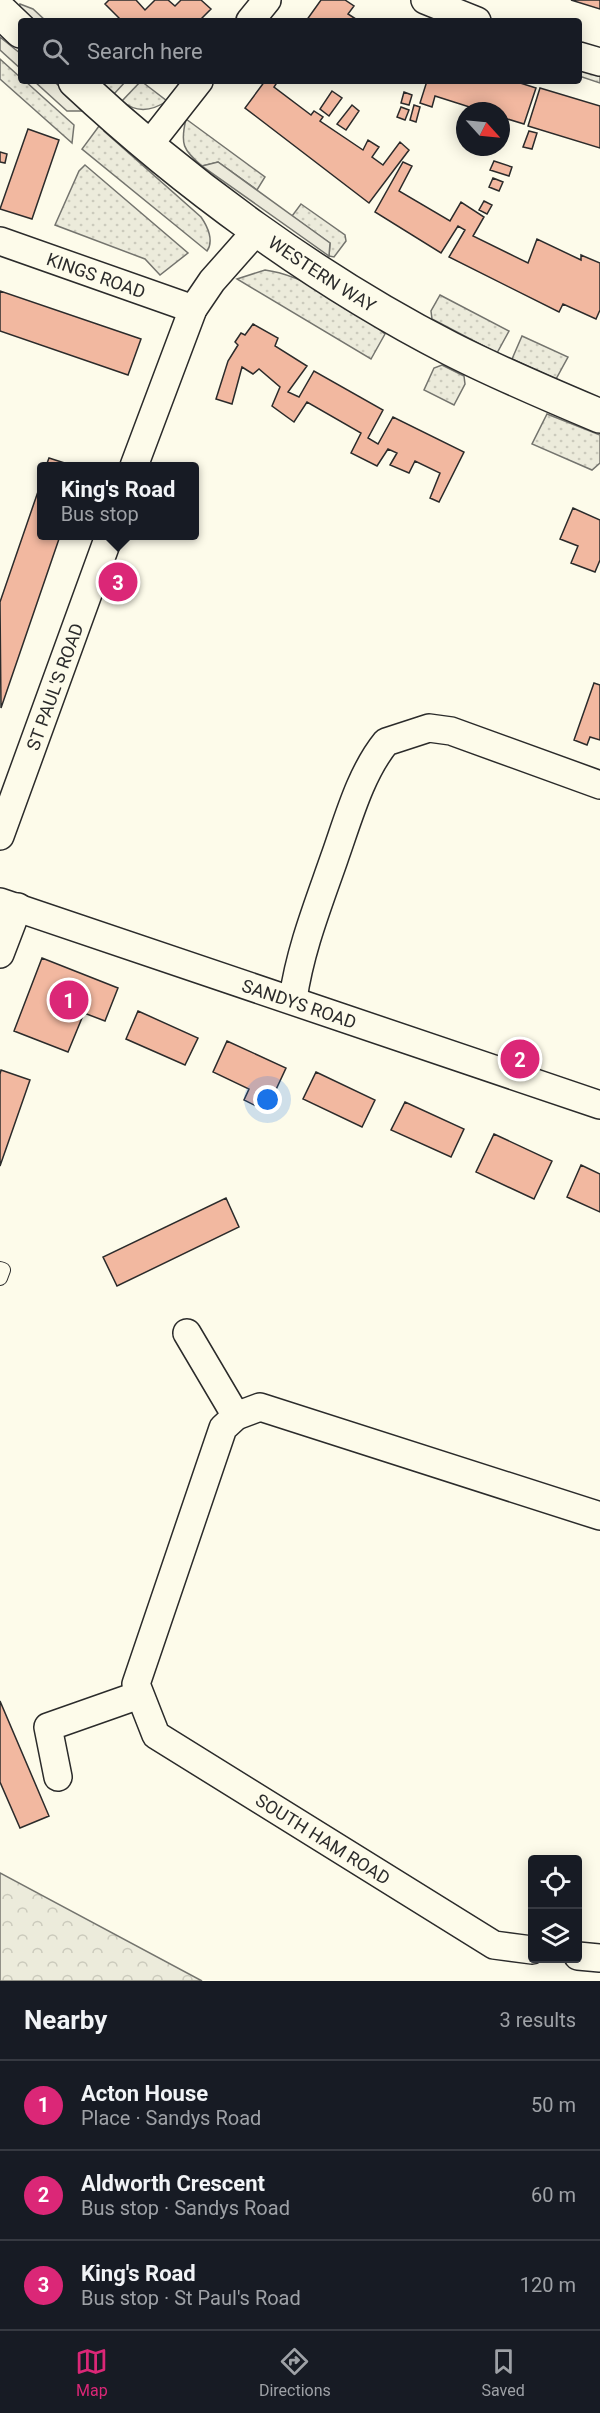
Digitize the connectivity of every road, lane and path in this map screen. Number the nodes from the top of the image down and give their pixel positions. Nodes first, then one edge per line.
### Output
1 (267, 0) edge
2 (425, 0) edge
3 (0, 11) edge
4 (252, 18) edge
5 (470, 18) edge
6 (18, 28) edge
7 (582, 57) edge
8 (600, 62) edge
9 (78, 84) edge
10 (197, 84) edge
11 (148, 146) junction
12 (258, 229) junction
13 (0, 241) edge
14 (193, 309) junction
15 (600, 416) edge
16 (136, 462) edge
17 (108, 540) edge
18 (600, 785) edge
19 (0, 836) edge
20 (9, 904) edge
21 (0, 954) edge
22 (293, 999) junction
23 (600, 1105) edge
24 (0, 1269) edge
25 (0, 1278) edge
26 (187, 1333) dead end
27 (236, 1416) junction
28 (600, 1516) edge
29 (139, 1695) junction
30 (58, 1777) dead end
31 (528, 1949) edge
32 (582, 1956) edge
33 (600, 1958) edge

1 - 4 street
2 - 5 street
3 - 6 street
7 - 8 street
9 - 11 street, WESTERN WAY
10 - 11 street
11 - 12 street, WESTERN WAY
12 - 14 street
12 - 15 street, WESTERN WAY
13 - 14 street, KINGS ROAD
14 - 16 street
17 - 19 street, ST PAUL'S ROAD
18 - 22 street
20 - 21 street
20 - 22 street, SANDYS ROAD
22 - 23 street, SANDYS ROAD
24 - 25 lane
26 - 27 street
27 - 28 street
27 - 29 street, SOUTH HAM ROAD
29 - 30 street
29 - 31 street, SOUTH HAM ROAD
32 - 33 street

